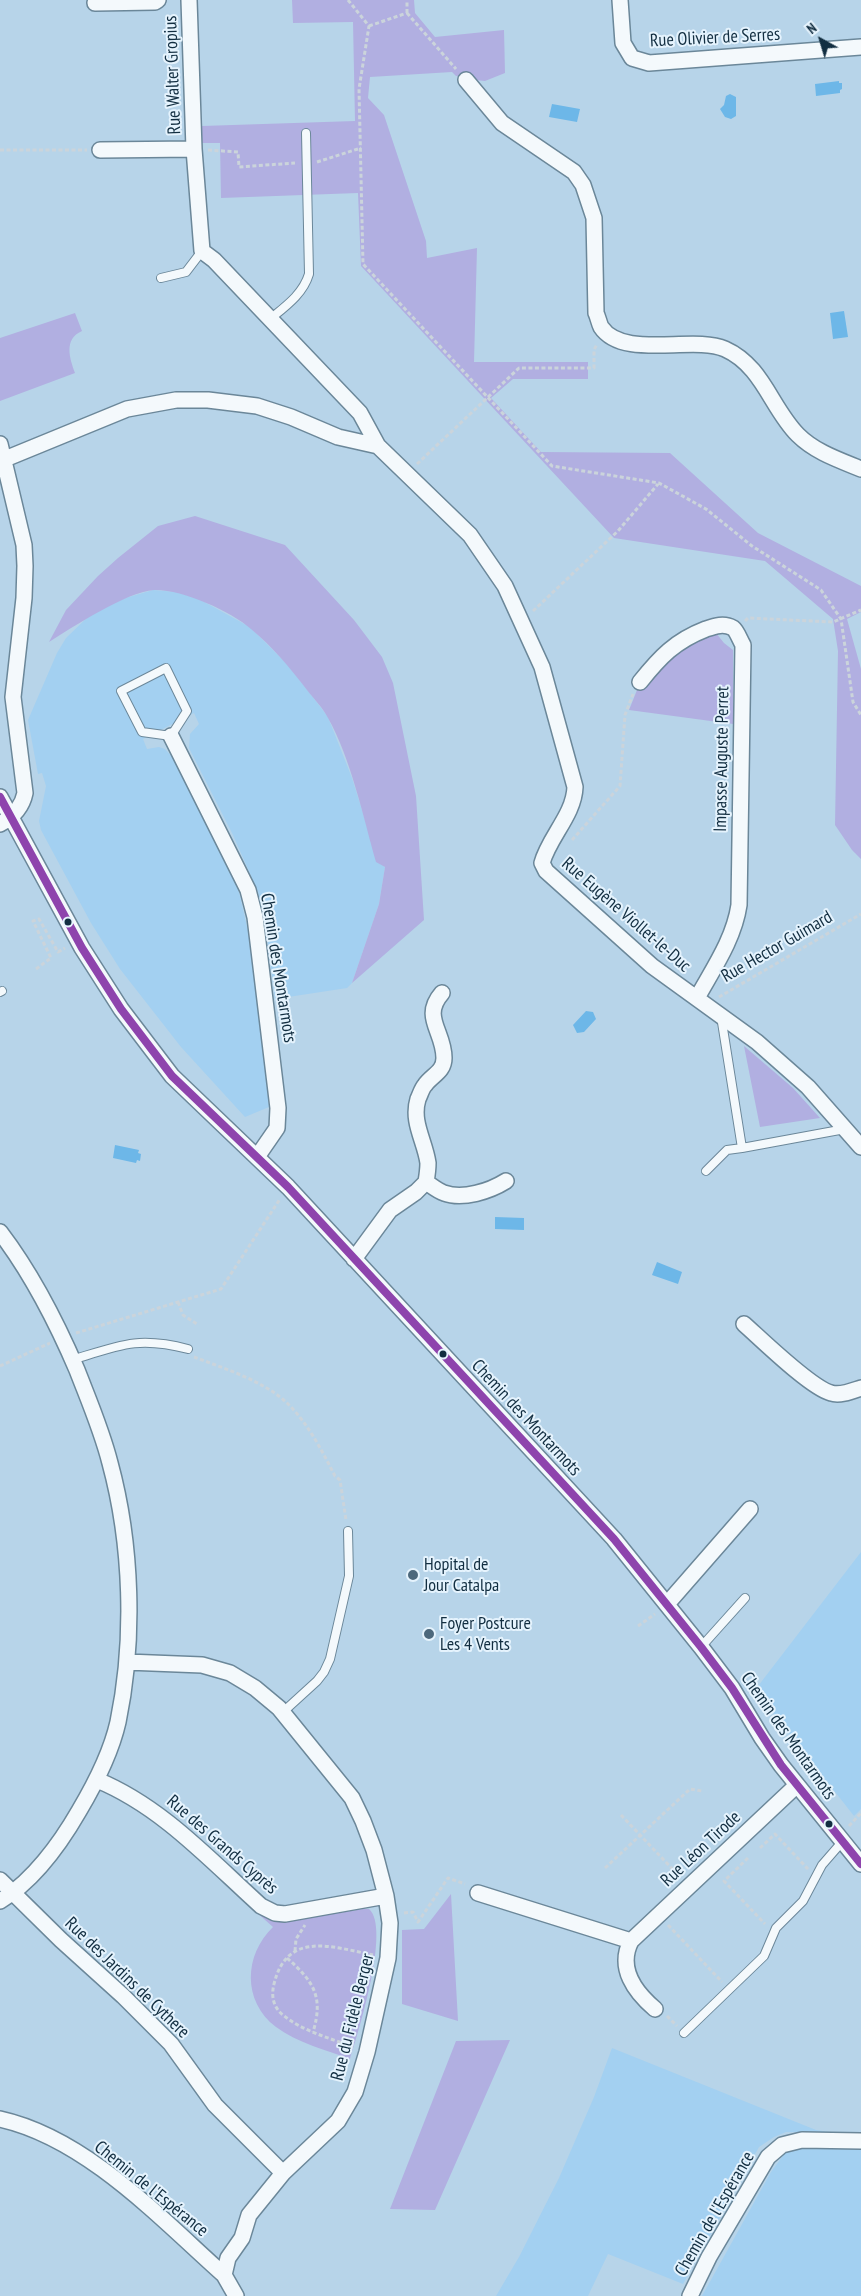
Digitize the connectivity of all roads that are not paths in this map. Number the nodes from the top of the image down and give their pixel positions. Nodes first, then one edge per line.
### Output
1 (158, 0) edge
2 (189, 0) edge
3 (620, 0) edge
4 (95, 3) dead end
5 (861, 47) edge
6 (466, 80) road end
7 (306, 133) dead end
8 (100, 150) road end
9 (194, 150) junction
10 (202, 251) junction
11 (161, 278) dead end
12 (270, 319) junction
13 (0, 444) edge
14 (378, 446) junction
15 (4, 460) junction
16 (861, 469) edge
17 (640, 682) road end
18 (171, 736) junction
19 (0, 797) edge
20 (5, 821) edge
21 (442, 994) dead end
22 (702, 1001) junction
23 (721, 1014) junction
24 (845, 1129) junction
25 (861, 1147) edge
26 (742, 1148) junction
27 (257, 1157) junction
28 (706, 1171) dead end
29 (506, 1181) dead end
30 (426, 1182) junction
31 (0, 1232) edge
32 (354, 1259) junction
33 (744, 1324) dead end
34 (188, 1349) road end
35 (72, 1360) junction
36 (861, 1388) edge
37 (750, 1509) dead end
38 (348, 1531) road end
39 (745, 1598) dead end
40 (668, 1604) junction
41 (701, 1647) junction
42 (127, 1662) junction
43 (283, 1712) junction
44 (97, 1780) junction
45 (797, 1785) junction
46 (842, 1842) junction
47 (861, 1864) edge
48 (0, 1880) edge
49 (478, 1892) road end
50 (14, 1893) junction
51 (386, 1896) junction
52 (0, 1901) edge
53 (631, 1941) junction
54 (655, 2009) road end
55 (684, 2033) road end
56 (0, 2119) edge
57 (861, 2141) edge
58 (283, 2173) junction
59 (224, 2275) junction
60 (236, 2296) edge
61 (690, 2296) edge

1 - 4 street, Rue Walter Gropius
2 - 9 street, Rue Walter Gropius
3 - 5 street, Rue Olivier de Serres
6 - 16 street
7 - 12 lane
8 - 9 street, Rue Walter Gropius
9 - 10 street, Rue Walter Gropius
10 - 11 lane
10 - 12 street
12 - 14 street
13 - 15 street
14 - 15 street
14 - 22 street, Rue Eugène Viollet-le-Duc
15 - 20 street
17 - 22 street, Impasse Auguste Perret
18 - 18 lane
18 - 27 street, Chemin des Montarmots
19 - 20 street, Chemin des Montarmots
20 - 27 street, Chemin des Montarmots
21 - 30 street
22 - 23 street, Rue Eugène Viollet-le-Duc
23 - 24 street, Rue Eugène Viollet-le-Duc
23 - 26 lane
24 - 25 street, Rue Eugène Viollet-le-Duc
24 - 26 lane
26 - 28 lane
27 - 32 street, Chemin des Montarmots
29 - 30 street
30 - 32 street
31 - 35 street
32 - 40 street, Chemin des Montarmots
33 - 36 street
34 - 35 lane
35 - 42 street
37 - 40 street
38 - 43 lane
39 - 41 lane
40 - 41 street, Chemin des Montarmots
41 - 45 street, Chemin des Montarmots
42 - 43 street, Rue du Fidèle Berger
42 - 44 street
43 - 51 street, Rue du Fidèle Berger
44 - 50 street
44 - 51 street, Rue des Grands Cyprès
45 - 46 street, Chemin des Montarmots
45 - 53 street, Rue Léon Tirode
46 - 47 street, Chemin des Montarmots
46 - 55 lane
48 - 50 street, Rue des Jardins de Cythere
49 - 53 street
50 - 52 street
50 - 58 street, Rue des Jardins de Cythere
51 - 58 street, Rue du Fidèle Berger
53 - 54 street
56 - 59 street, Chemin de l'Espérance
57 - 61 street, Chemin de l'Espérance
58 - 59 street, Rue du Fidèle Berger
59 - 60 street, Chemin de l'Espérance

